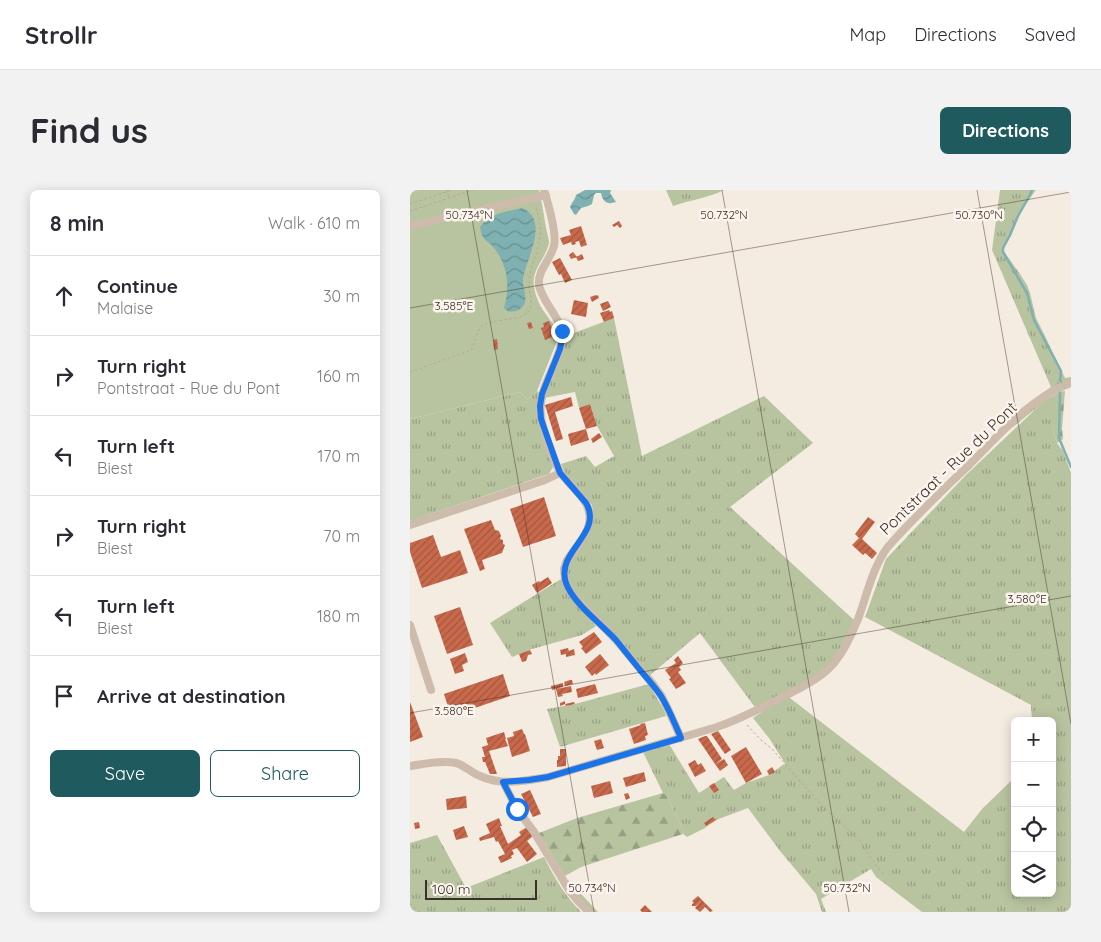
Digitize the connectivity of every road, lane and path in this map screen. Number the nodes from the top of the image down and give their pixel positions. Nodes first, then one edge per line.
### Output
1 (452, 190) edge
2 (473, 190) edge
3 (447, 191) edge
4 (545, 192) edge
5 (449, 198) junction
6 (533, 198) junction
7 (410, 204) edge
8 (410, 211) edge
9 (410, 226) edge
10 (410, 372) edge
11 (1071, 383) edge
12 (560, 473) junction
13 (410, 525) edge
14 (410, 625) edge
15 (431, 690) dead end
16 (742, 718) junction
17 (681, 738) junction
18 (410, 766) edge
19 (503, 782) junction
20 (885, 875) dead end
21 (410, 904) edge
22 (420, 912) edge
23 (589, 912) edge

1 - 3 path
2 - 5 path
3 - 5 path
3 - 7 path
4 - 6 street
4 - 12 street
5 - 8 path
6 - 9 street
6 - 10 path
11 - 16 street, Pontstraat - Rue du Pont
12 - 13 street
12 - 17 street
14 - 15 street
16 - 17 street, Pontstraat - Rue du Pont
16 - 20 path
17 - 19 street, Pontstraat - Rue du Pont
18 - 19 street, Pontstraat - Rue du Pont
19 - 23 street
21 - 22 path

